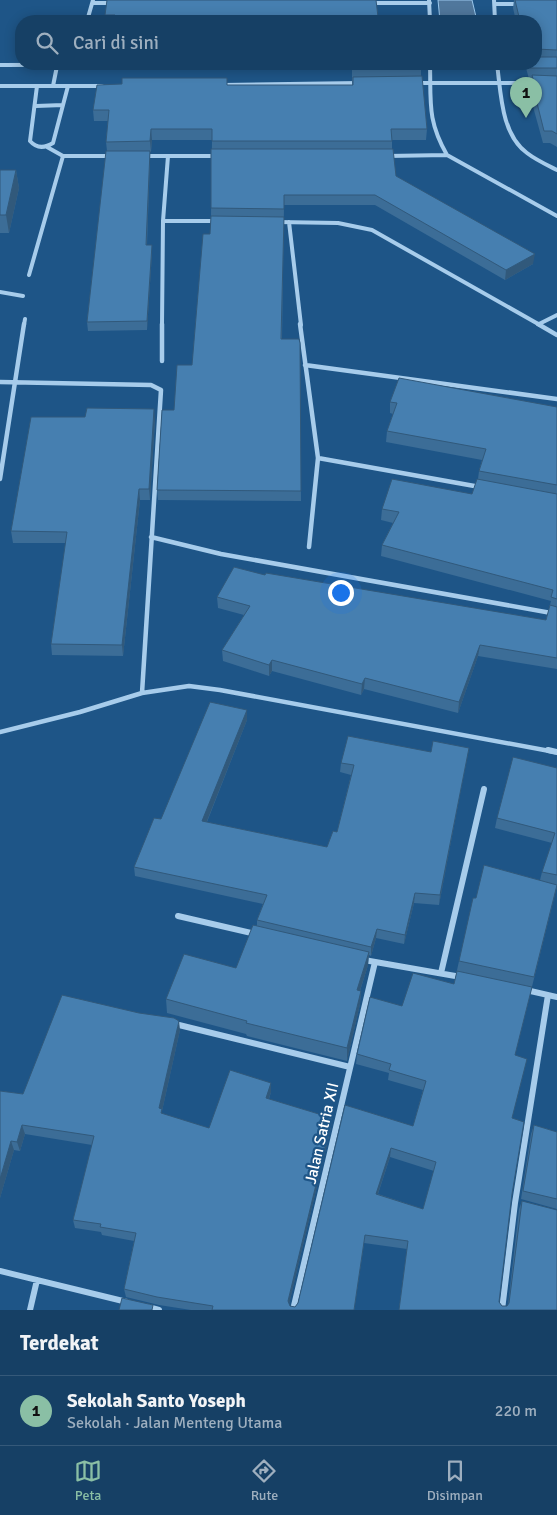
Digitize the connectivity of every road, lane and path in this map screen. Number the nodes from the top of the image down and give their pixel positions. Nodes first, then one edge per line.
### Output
1 (430, 1) edge
2 (93, 2) edge
3 (494, 2) edge
4 (370, 3) edge
5 (113, 4) edge
6 (521, 4) edge
7 (90, 15) edge
8 (430, 15) edge
9 (495, 15) edge
10 (0, 65) edge
11 (15, 65) edge
12 (56, 70) edge
13 (430, 70) edge
14 (498, 70) edge
15 (499, 82) junction
16 (363, 83) edge
17 (412, 83) edge
18 (431, 83) junction
19 (538, 83) edge
20 (215, 85) edge
21 (0, 86) edge
22 (37, 86) junction
23 (53, 86) junction
24 (68, 86) junction
25 (107, 86) edge
26 (63, 105) junction
27 (36, 106) junction
28 (47, 147) junction
29 (447, 155) junction
30 (63, 156) junction
31 (120, 156) edge
32 (139, 156) edge
33 (168, 156) junction
34 (218, 156) edge
35 (377, 156) edge
36 (557, 170) edge
37 (557, 216) edge
38 (163, 221) junction
39 (221, 221) edge
40 (270, 222) edge
41 (289, 222) junction
42 (29, 276) dead end
43 (0, 292) edge
44 (23, 296) dead end
45 (557, 315) edge
46 (25, 319) dead end
47 (539, 324) junction
48 (557, 335) edge
49 (162, 361) dead end
50 (305, 365) junction
51 (0, 382) edge
52 (15, 382) junction
53 (557, 399) edge
54 (318, 458) junction
55 (0, 479) edge
56 (490, 489) edge
57 (151, 537) junction
58 (310, 546) dead end
59 (557, 614) edge
60 (142, 693) junction
61 (0, 732) edge
62 (557, 752) edge
63 (484, 789) dead end
64 (178, 916) dead end
65 (262, 936) edge
66 (356, 958) edge
67 (375, 962) junction
68 (441, 973) junction
69 (470, 979) edge
70 (519, 989) edge
71 (548, 995) junction
72 (557, 997) edge
73 (179, 1025) edge
74 (350, 1067) junction
75 (515, 1203) junction
76 (524, 1205) edge
77 (0, 1272) edge
78 (37, 1280) junction
79 (131, 1303) edge
80 (140, 1305) edge
81 (30, 1310) edge
82 (159, 1310) edge
83 (294, 1310) edge
84 (502, 1310) edge

1 - 4 street
1 - 8 street
2 - 5 street
2 - 7 street
3 - 6 street
3 - 9 street
10 - 11 street
12 - 23 street
13 - 18 street
14 - 15 street
15 - 18 street
15 - 19 street
15 - 36 street
16 - 20 street
17 - 18 street
18 - 29 street
21 - 22 street
22 - 23 street
22 - 27 street
23 - 24 street
24 - 25 street
24 - 26 street
26 - 27 street
26 - 28 street
27 - 28 street
28 - 30 street
29 - 35 street
29 - 37 street
30 - 31 street
30 - 42 street
32 - 33 street
33 - 34 street
33 - 38 street
38 - 39 street
38 - 49 street
40 - 41 street
41 - 47 street
41 - 50 street
43 - 44 street
45 - 47 street
46 - 52 street
47 - 48 street
50 - 53 street
50 - 54 street
51 - 52 street
52 - 55 street
52 - 57 street
54 - 56 street
54 - 58 street
57 - 59 street
57 - 60 street
60 - 61 street
60 - 62 street
63 - 68 street
64 - 65 street
66 - 67 street
67 - 68 street
67 - 74 street, Jalan Satria XII
68 - 69 street
70 - 71 street
71 - 72 street
71 - 75 street
73 - 74 street
74 - 83 street, Jalan Satria XII
75 - 76 street
75 - 84 street
77 - 78 street
78 - 79 street
78 - 81 street
80 - 82 street

